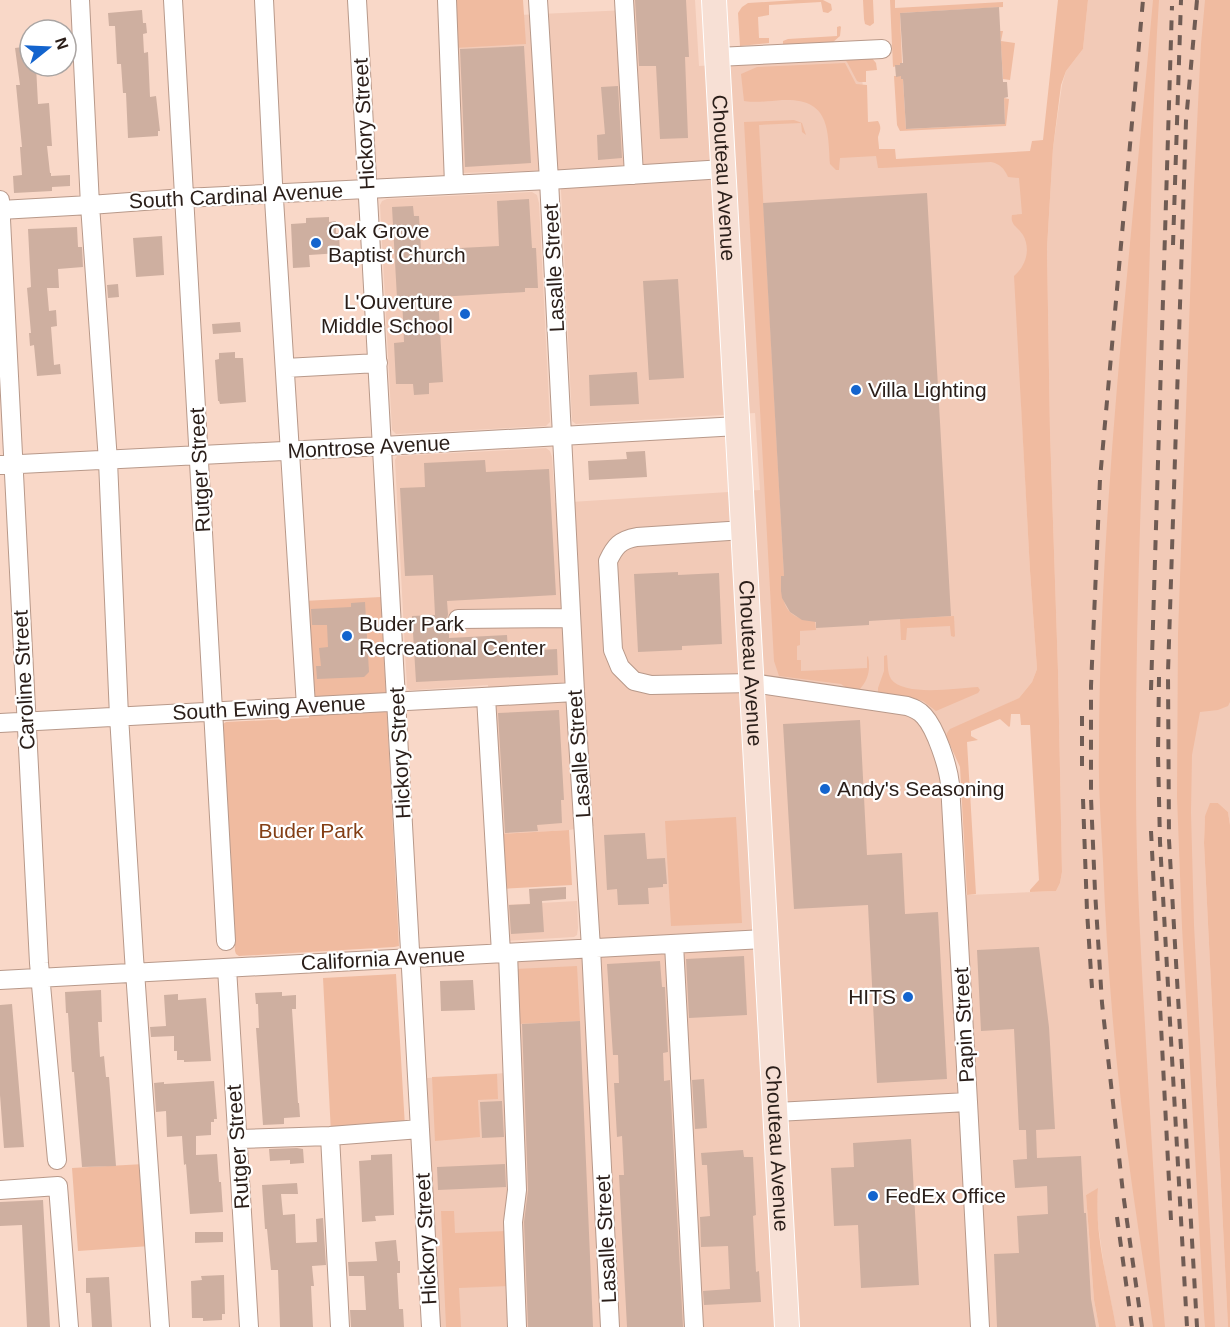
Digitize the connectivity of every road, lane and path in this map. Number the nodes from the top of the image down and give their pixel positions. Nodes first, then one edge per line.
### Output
1 (80, 0) edge
2 (173, 0) edge
3 (264, 0) edge
4 (357, 0) edge
5 (447, 0) edge
6 (538, 0) edge
7 (624, 0) edge
8 (714, 0) edge
9 (882, 49) dead end
10 (717, 57) junction
11 (724, 169) junction
12 (634, 175) junction
13 (549, 180) junction
14 (454, 184) junction
15 (368, 189) junction
16 (274, 194) junction
17 (184, 198) junction
18 (0, 200) edge
19 (90, 205) junction
20 (0, 210) edge
21 (378, 363) junction
22 (285, 368) junction
23 (738, 426) junction
24 (562, 436) junction
25 (383, 446) junction
26 (290, 451) junction
27 (199, 455) junction
28 (108, 460) junction
29 (6, 465) edge
30 (744, 531) junction
31 (571, 618) junction
32 (458, 619) dead end
33 (752, 683) junction
34 (575, 692) junction
35 (486, 697) junction
36 (397, 701) junction
37 (306, 706) junction
38 (212, 711) junction
39 (119, 716) junction
40 (26, 722) junction
41 (0, 723) edge
42 (766, 939) junction
43 (226, 941) dead end
44 (674, 944) junction
45 (591, 948) junction
46 (505, 953) junction
47 (411, 958) junction
48 (227, 968) junction
49 (135, 973) junction
50 (40, 978) junction
51 (0, 980) edge
52 (968, 1102) junction
53 (776, 1112) junction
54 (420, 1129) junction
55 (330, 1136) junction
56 (238, 1139) junction
57 (57, 1160) dead end
58 (0, 1190) edge
59 (69, 1327) edge
60 (160, 1327) edge
61 (249, 1327) edge
62 (340, 1327) edge
63 (431, 1327) edge
64 (517, 1327) edge
65 (610, 1327) edge
66 (694, 1327) edge
67 (787, 1327) edge
68 (980, 1327) edge

1 - 19 street
2 - 17 street, Rutger Street
3 - 16 street
4 - 15 street, Hickory Street
5 - 14 street
6 - 13 street, Lasalle Street
7 - 12 street
8 - 10 main road, Chouteau Avenue
9 - 10 street
10 - 11 main road, Chouteau Avenue
11 - 12 street, South Cardinal Avenue
11 - 23 main road, Chouteau Avenue
12 - 13 street, South Cardinal Avenue
13 - 14 street, South Cardinal Avenue
13 - 24 street, Lasalle Street
14 - 15 street, South Cardinal Avenue
15 - 16 street, South Cardinal Avenue
15 - 21 street, Hickory Street
16 - 17 street, South Cardinal Avenue
16 - 22 street
17 - 19 street, South Cardinal Avenue
17 - 27 street, Rutger Street
18 - 20 street, Caroline Street
19 - 20 street, South Cardinal Avenue
19 - 28 street
20 - 29 street, Caroline Street
21 - 22 street
21 - 25 street, Hickory Street
22 - 26 street
23 - 24 street, Montrose Avenue
23 - 30 main road, Chouteau Avenue
24 - 25 street, Montrose Avenue
24 - 31 street, Lasalle Street
25 - 26 street, Montrose Avenue
25 - 36 street, Hickory Street
26 - 27 street, Montrose Avenue
26 - 37 street
27 - 28 street, Montrose Avenue
27 - 38 street, Rutger Street
28 - 29 street, Montrose Avenue
28 - 39 street
29 - 40 street, Caroline Street
30 - 33 main road, Chouteau Avenue
30 - 33 street
31 - 32 street
31 - 34 street, Lasalle Street
33 - 42 main road, Chouteau Avenue
33 - 52 street, Papin Street
34 - 35 street, South Ewing Avenue
34 - 45 street, Lasalle Street
35 - 36 street, South Ewing Avenue
35 - 46 street
36 - 37 street, South Ewing Avenue
36 - 47 street, Hickory Street
37 - 38 street, South Ewing Avenue
38 - 39 street, South Ewing Avenue
38 - 43 street, Rutger Street
39 - 40 street, South Ewing Avenue
39 - 49 street
40 - 41 street, South Ewing Avenue
40 - 50 street, Caroline Street
42 - 44 street, California Avenue
42 - 53 main road, Chouteau Avenue
44 - 45 street, California Avenue
44 - 66 street
45 - 46 street, California Avenue
45 - 65 street, Lasalle Street
46 - 47 street, California Avenue
46 - 64 street
47 - 48 street, California Avenue
47 - 54 street, Hickory Street
48 - 49 street, California Avenue
48 - 56 street, Rutger Street
49 - 50 street, California Avenue
49 - 60 street
50 - 51 street, California Avenue
50 - 57 street, Caroline Street
52 - 53 street
52 - 68 street, Papin Street
53 - 67 main road, Chouteau Avenue
54 - 55 street
54 - 63 street, Hickory Street
55 - 56 street
55 - 62 street
56 - 61 street, Rutger Street
58 - 59 street

